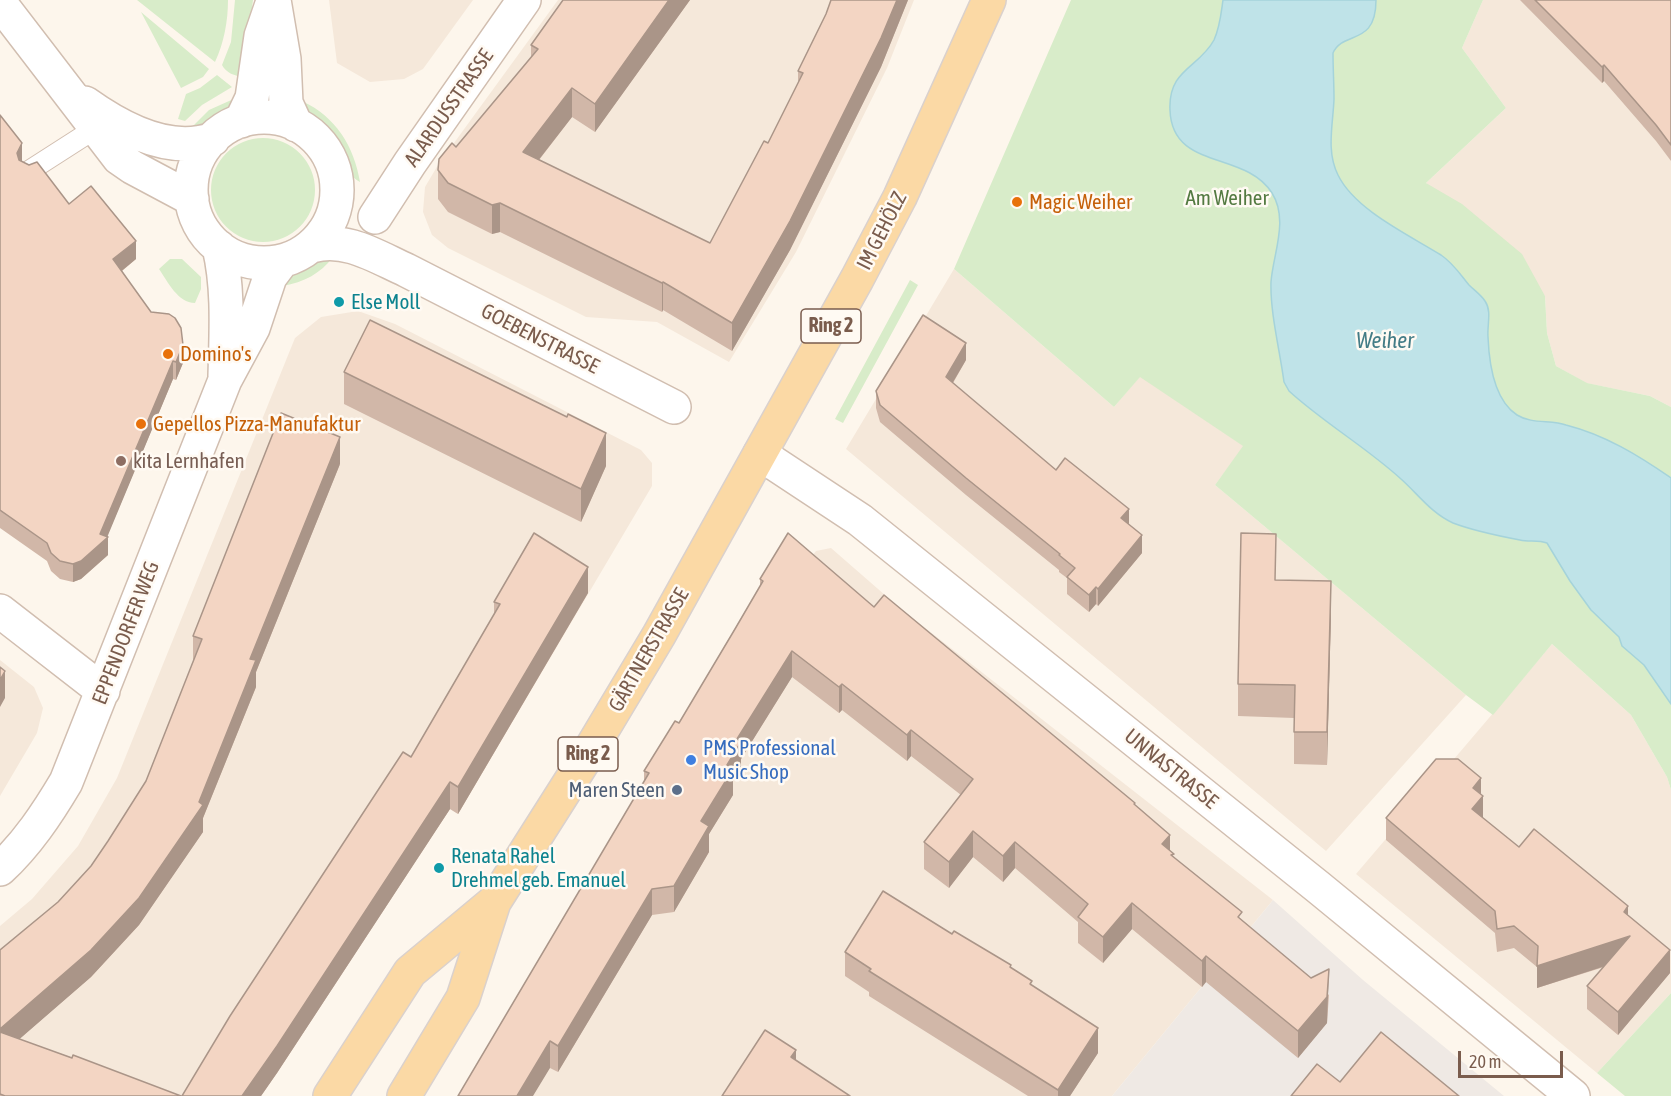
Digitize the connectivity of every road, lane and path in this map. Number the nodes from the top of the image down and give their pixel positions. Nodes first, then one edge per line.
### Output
1 (274, 0) edge
2 (524, 0) edge
3 (989, 0) edge
4 (0, 3) edge
5 (69, 91) junction
6 (242, 121) junction
7 (297, 125) junction
8 (96, 128) junction
9 (213, 139) junction
10 (29, 171) edge
11 (336, 179) junction
12 (192, 199) junction
13 (375, 217) junction
14 (312, 246) junction
15 (219, 247) junction
16 (282, 261) junction
17 (406, 270) junction
18 (225, 381) junction
19 (674, 407) dead end
20 (760, 454) junction
21 (0, 611) edge
22 (103, 691) junction
23 (0, 869) edge
24 (494, 902) junction
25 (330, 1096) edge
26 (405, 1096) edge
27 (1573, 1096) edge

1 - 6 street
1 - 7 street
2 - 13 street, ALARDUSSTRASSE
3 - 20 main road, IM GEHÖLZ / Ring 2
4 - 5 street
5 - 8 street
5 - 9 street
6 - 7 street
6 - 9 street
7 - 11 street
8 - 10 lane
8 - 12 street
9 - 12 street
11 - 13 street
11 - 14 street
12 - 15 street
13 - 17 street
14 - 16 street
14 - 17 street, GOEBENSTRASSE
15 - 16 street
15 - 18 street, EPPENDORFER WEG
16 - 18 street, EPPENDORFER WEG
17 - 19 street, GOEBENSTRASSE
18 - 22 street, EPPENDORFER WEG
20 - 24 main road, GÄRTNERSTRASSE / Ring 2
20 - 27 street, UNNASTRASSE
21 - 22 street
22 - 23 street, EPPENDORFER WEG
24 - 25 main road, GÄRTNERSTRASSE / Ring 2
24 - 26 main road, GÄRTNERSTRASSE / Ring 2

